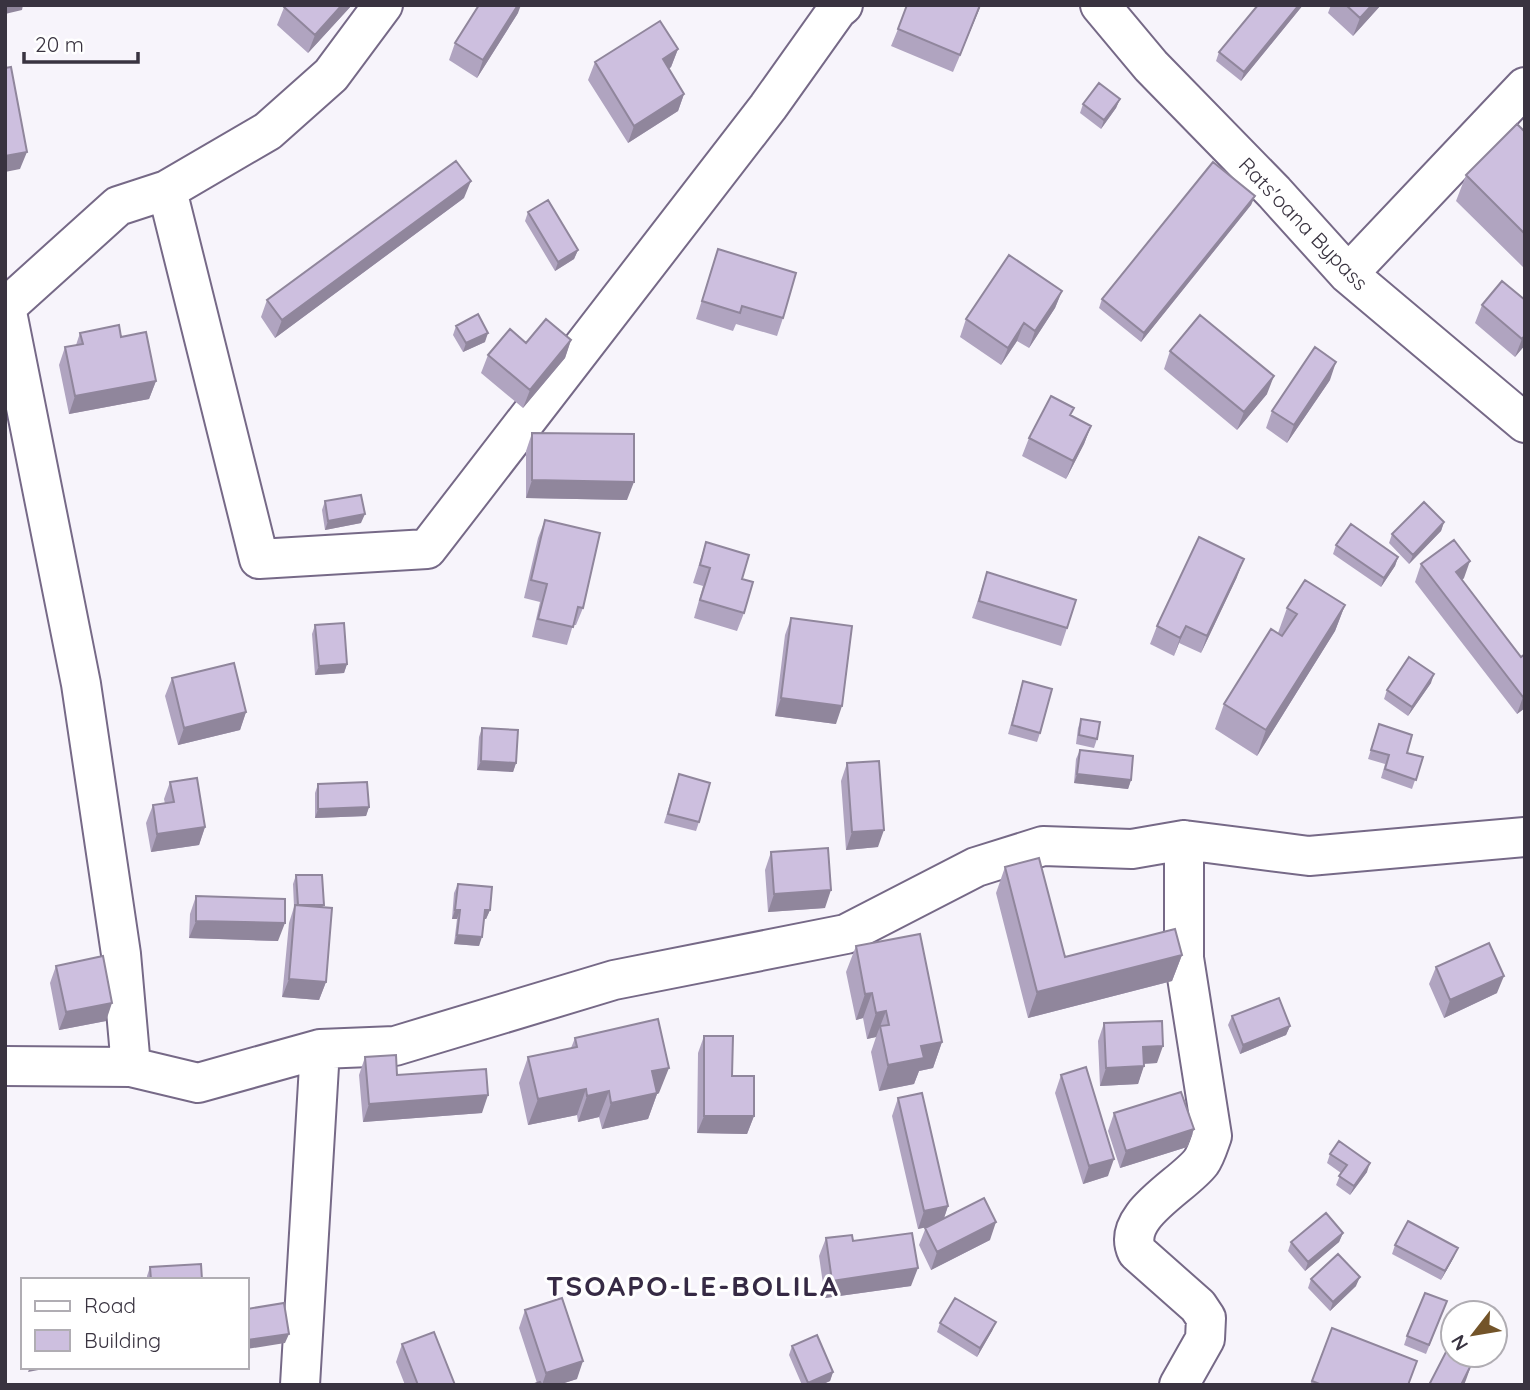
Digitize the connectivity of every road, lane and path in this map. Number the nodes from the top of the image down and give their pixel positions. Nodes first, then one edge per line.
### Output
1 (383, 5) edge
2 (843, 5) edge
3 (1100, 5) edge
4 (1525, 87) edge
5 (167, 190) junction
6 (1348, 274) junction
7 (6, 307) edge
8 (1525, 423) edge
9 (1525, 837) edge
10 (1184, 840) junction
11 (320, 1049) junction
12 (5, 1066) edge
13 (131, 1067) junction
14 (300, 1385) edge
15 (1179, 1385) edge

1 - 5 street
2 - 5 street
3 - 6 street, Rats'oana Bypass
4 - 6 street
5 - 7 street
6 - 8 street, Rats'oana Bypass
7 - 13 street
9 - 10 street
10 - 11 street
10 - 15 street
11 - 13 street
11 - 14 street
12 - 13 street

